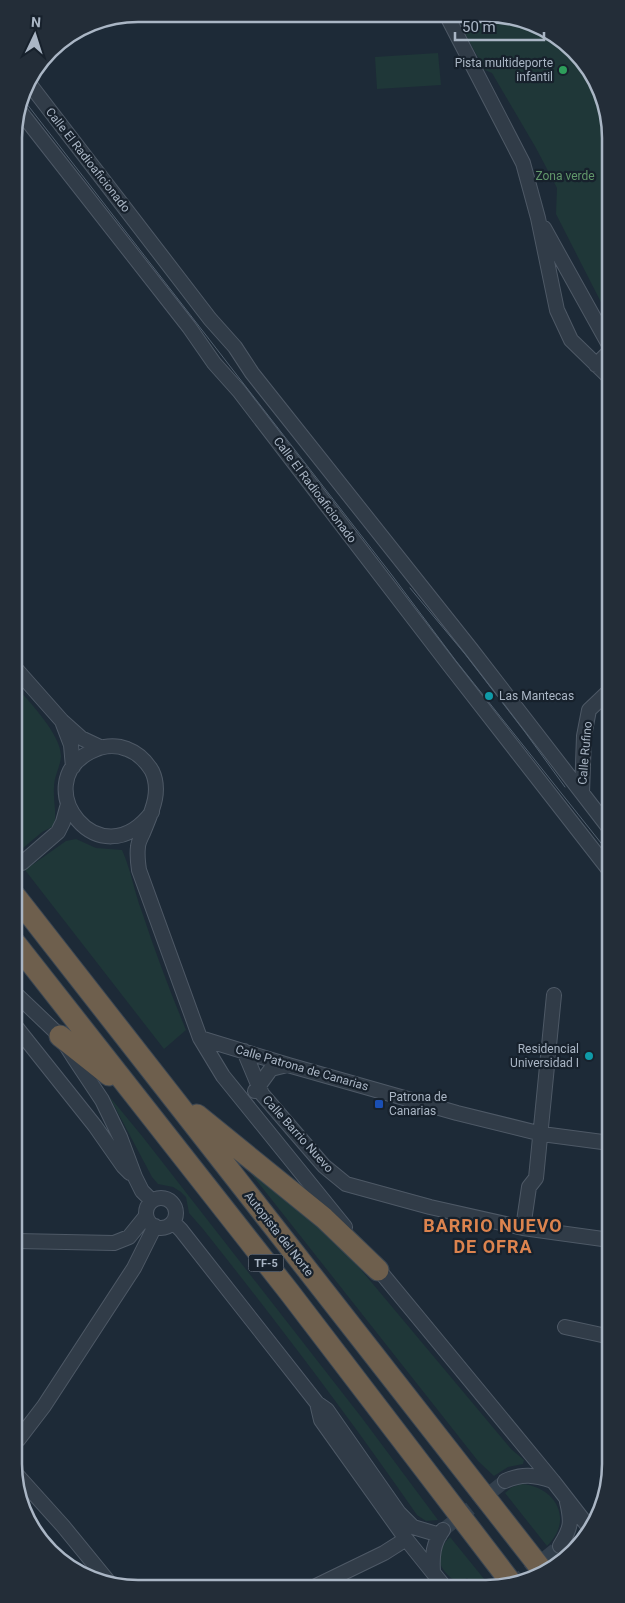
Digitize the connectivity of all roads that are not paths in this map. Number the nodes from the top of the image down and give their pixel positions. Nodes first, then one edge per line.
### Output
1 (450, 22) edge
2 (33, 89) edge
3 (25, 117) edge
4 (538, 218) junction
5 (602, 333) edge
6 (602, 359) edge
7 (596, 365) junction
8 (602, 370) edge
9 (23, 676) edge
10 (602, 698) edge
11 (62, 721) junction
12 (100, 748) junction
13 (73, 768) junction
14 (582, 793) junction
15 (68, 804) junction
16 (152, 812) junction
17 (602, 819) edge
18 (86, 828) junction
19 (58, 832) junction
20 (602, 861) edge
21 (22, 863) dead end
22 (22, 905) edge
23 (22, 952) edge
24 (554, 995) dead end
25 (22, 1001) edge
26 (22, 1035) edge
27 (60, 1036) junction
28 (200, 1038) junction
29 (244, 1051) junction
30 (288, 1065) junction
31 (258, 1085) junction
32 (169, 1093) junction
33 (134, 1095) junction
34 (248, 1107) junction
35 (542, 1134) junction
36 (602, 1142) edge
37 (135, 1177) junction
38 (152, 1201) junction
39 (151, 1221) junction
40 (173, 1222) junction
41 (523, 1228) junction
42 (602, 1239) edge
43 (22, 1241) edge
44 (378, 1270) junction
45 (565, 1327) dead end
46 (602, 1335) edge
47 (317, 1403) junction
48 (22, 1435) edge
49 (504, 1481) tunnel mouth
50 (553, 1481) junction
51 (23, 1482) edge
52 (566, 1498) junction
53 (586, 1524) edge
54 (406, 1539) junction
55 (560, 1546) tunnel mouth
56 (540, 1568) edge
57 (433, 1572) junction
58 (103, 1574) edge
59 (508, 1579) edge
60 (328, 1580) edge
61 (439, 1580) edge

1 - 4 street
2 - 14 street, Calle El Radioaficionado
3 - 20 street, Calle El Radioaficionado
4 - 5 street
4 - 7 street
6 - 7 street
7 - 8 street
9 - 11 street
10 - 14 street, Calle Rufino
11 - 12 street
11 - 13 street
12 - 13 street
12 - 16 street
13 - 15 street
14 - 17 street, Calle El Radioaficionado
15 - 18 street
15 - 19 street
16 - 18 street
16 - 28 street
18 - 19 street
19 - 21 street
22 - 32 highway, Autopista del Norte / TF-5
23 - 33 highway, TF-5
24 - 35 street
25 - 27 street
26 - 37 street
27 - 33 highway
27 - 37 street
28 - 29 street, Calle Patrona de Canarias
28 - 34 street
29 - 30 street, Calle Patrona de Canarias
29 - 31 street, Calle Barrio Nuevo
30 - 31 street
30 - 35 street, Calle Patrona de Canarias
31 - 34 street
31 - 41 street, Calle Barrio Nuevo
32 - 44 highway
32 - 56 highway, Autopista del Norte / TF-5
33 - 59 highway, TF-5
34 - 44 street
35 - 36 street, Calle Patrona de Canarias
35 - 41 street
37 - 38 street
38 - 39 street
38 - 40 street
39 - 40 street
39 - 43 street
39 - 48 street
40 - 47 street
41 - 42 street, Calle Barrio Nuevo
44 - 50 street
45 - 46 street
47 - 54 street
47 - 57 street
49 - 50 street
50 - 52 street
51 - 58 street
52 - 53 street
52 - 55 street
54 - 57 street
54 - 60 street
57 - 61 street

